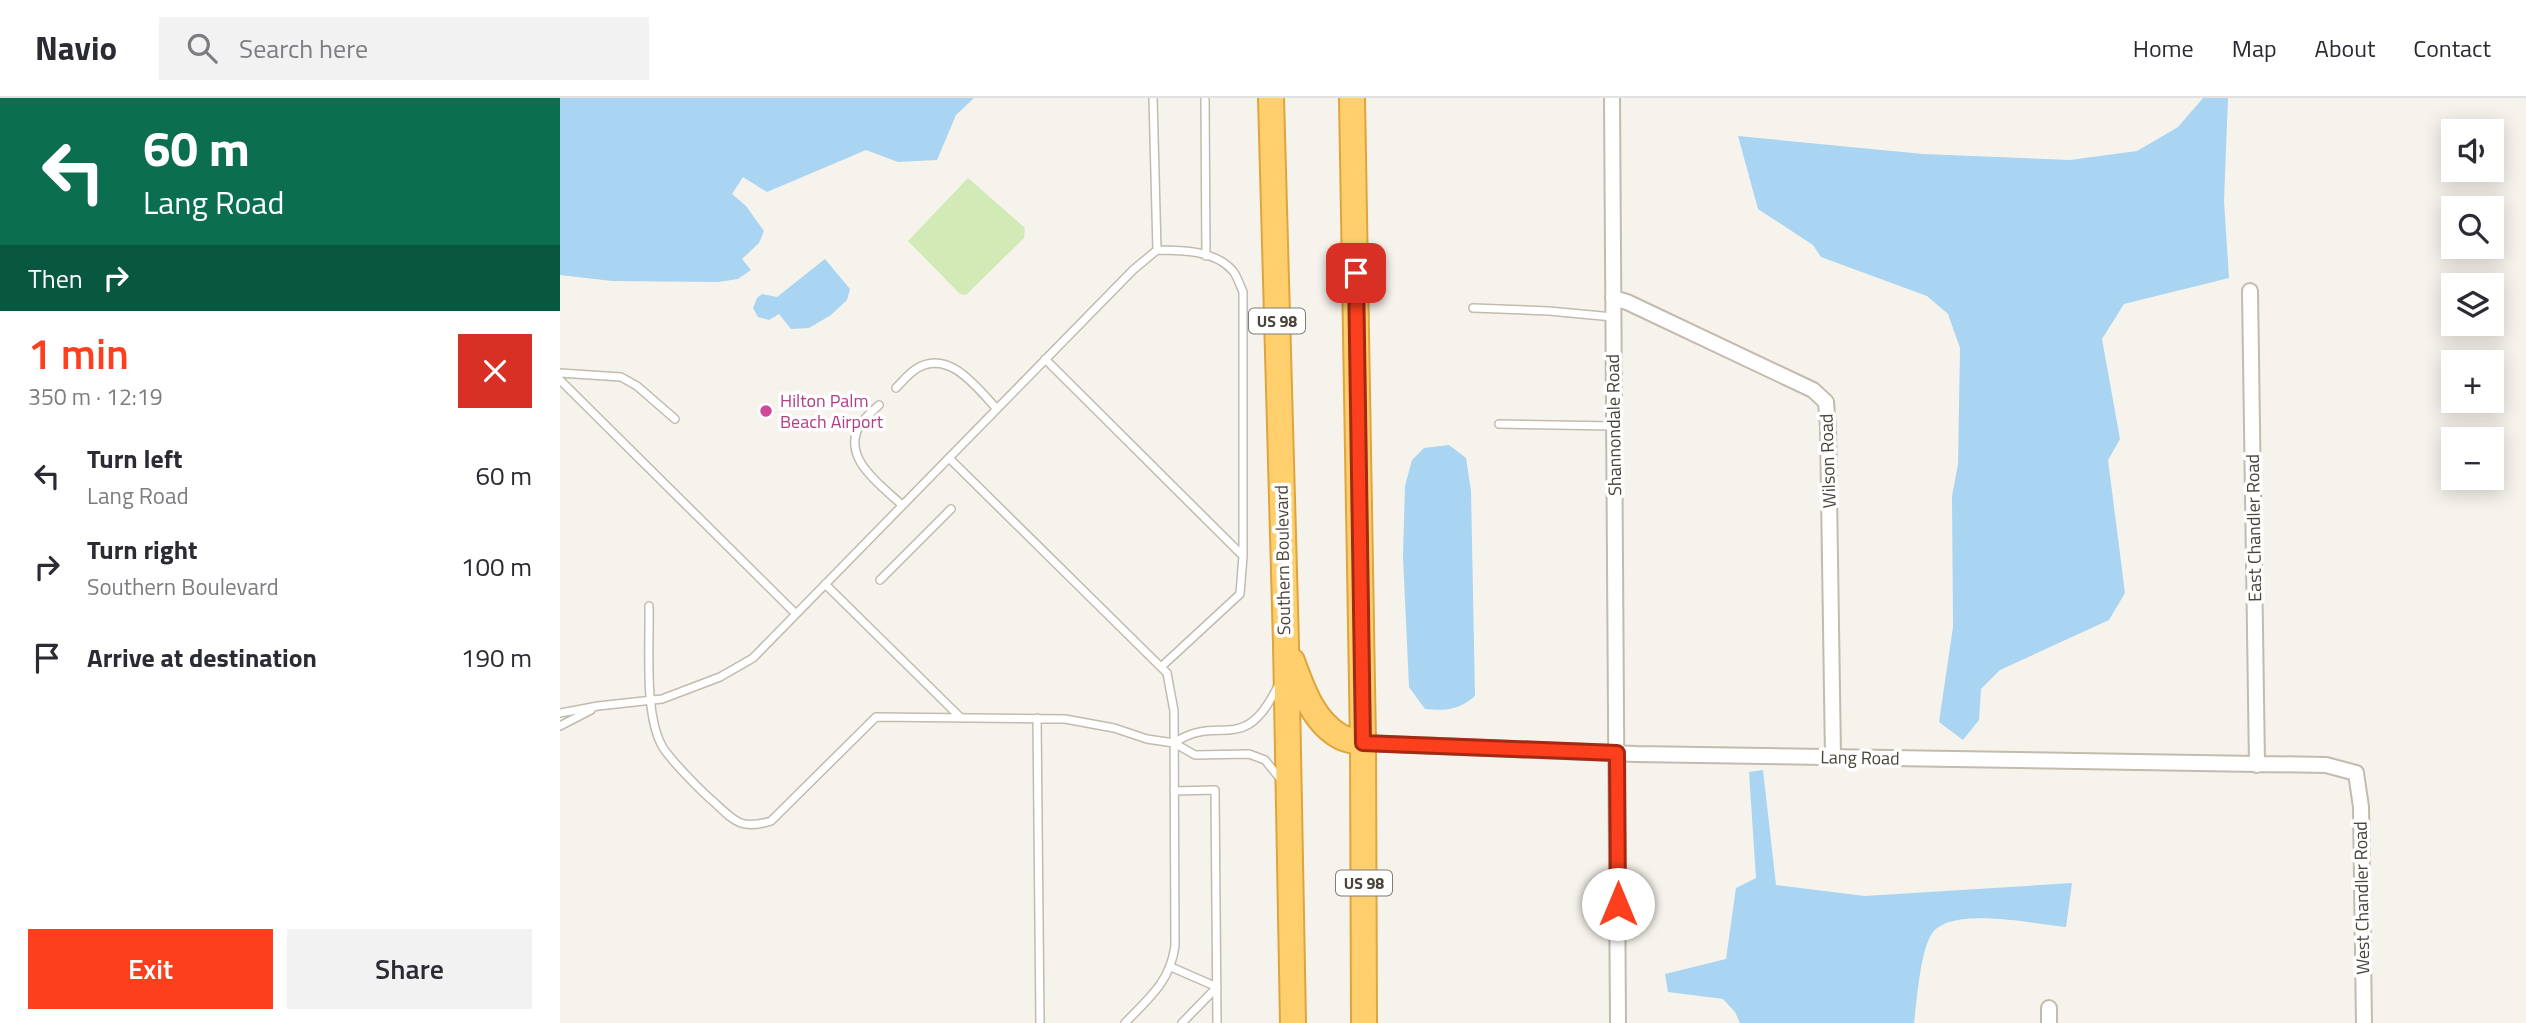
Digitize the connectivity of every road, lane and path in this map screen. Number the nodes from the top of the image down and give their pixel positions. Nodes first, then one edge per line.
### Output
1 (1153, 98) edge
2 (1205, 98) edge
3 (1271, 98) edge
4 (1352, 98) edge
5 (1612, 98) edge
6 (1157, 250) junction
7 (1206, 256) junction
8 (2250, 291) dead end
9 (1613, 298) junction
10 (1473, 308) dead end
11 (1614, 317) junction
12 (1045, 359) junction
13 (560, 373) edge
14 (560, 380) edge
15 (896, 388) dead end
16 (879, 405) dead end
17 (997, 409) junction
18 (675, 419) dead end
19 (1499, 424) dead end
20 (1615, 426) junction
21 (949, 458) junction
22 (902, 505) junction
23 (951, 509) dead end
24 (1243, 556) junction
25 (880, 580) dead end
26 (825, 584) junction
27 (649, 606) dead end
28 (796, 614) junction
29 (1286, 643) junction
30 (1161, 667) junction
31 (1286, 669) junction
32 (650, 701) junction
33 (598, 706) junction
34 (560, 713) edge
35 (960, 718) junction
36 (1037, 718) junction
37 (560, 726) edge
38 (1174, 743) junction
39 (1363, 743) junction
40 (1617, 753) junction
41 (1833, 757) junction
42 (2257, 765) junction
43 (2356, 773) joint
44 (1289, 789) junction
45 (1174, 791) junction
46 (1171, 967) junction
47 (1217, 988) junction
48 (1040, 1023) edge
49 (1125, 1023) edge
50 (1182, 1023) edge
51 (1217, 1023) edge
52 (1293, 1023) edge
53 (1364, 1023) edge
54 (1618, 1023) edge
55 (2364, 1023) edge

1 - 6 lane
2 - 7 lane
3 - 29 highway, Southern Boulevard / US 98
4 - 39 highway, US 98
5 - 9 street, Shannondale Road
6 - 7 lane
6 - 12 lane
7 - 24 lane
8 - 42 street, East Chandler Road
9 - 11 street, Shannondale Road
9 - 41 street, Wilson Road
10 - 11 lane
11 - 20 street, Shannondale Road
12 - 17 lane
12 - 24 lane
13 - 18 lane
14 - 28 lane
15 - 17 lane
16 - 22 lane
17 - 21 lane
19 - 20 lane
20 - 40 street, Shannondale Road
21 - 22 lane
21 - 30 lane
22 - 26 lane
23 - 25 lane
24 - 30 lane
26 - 28 lane
26 - 35 lane
27 - 32 lane
28 - 32 lane
29 - 31 highway, Southern Boulevard / US 98
29 - 39 highway
30 - 38 lane
31 - 38 lane
31 - 44 highway, Southern Boulevard / US 98
32 - 33 lane
32 - 35 lane
33 - 34 lane
33 - 37 lane
35 - 36 lane
36 - 38 lane
36 - 48 lane
38 - 44 lane
38 - 45 lane
39 - 40 street, Lang Road
39 - 53 highway, US 98
40 - 41 street, Lang Road
40 - 54 street, Shannondale Road
41 - 42 street, Lang Road
42 - 43 street, Lang Road
43 - 55 street, West Chandler Road
44 - 52 highway, Southern Boulevard / US 98
45 - 46 lane
45 - 47 lane
46 - 47 lane
46 - 49 lane
47 - 50 lane
47 - 51 lane

